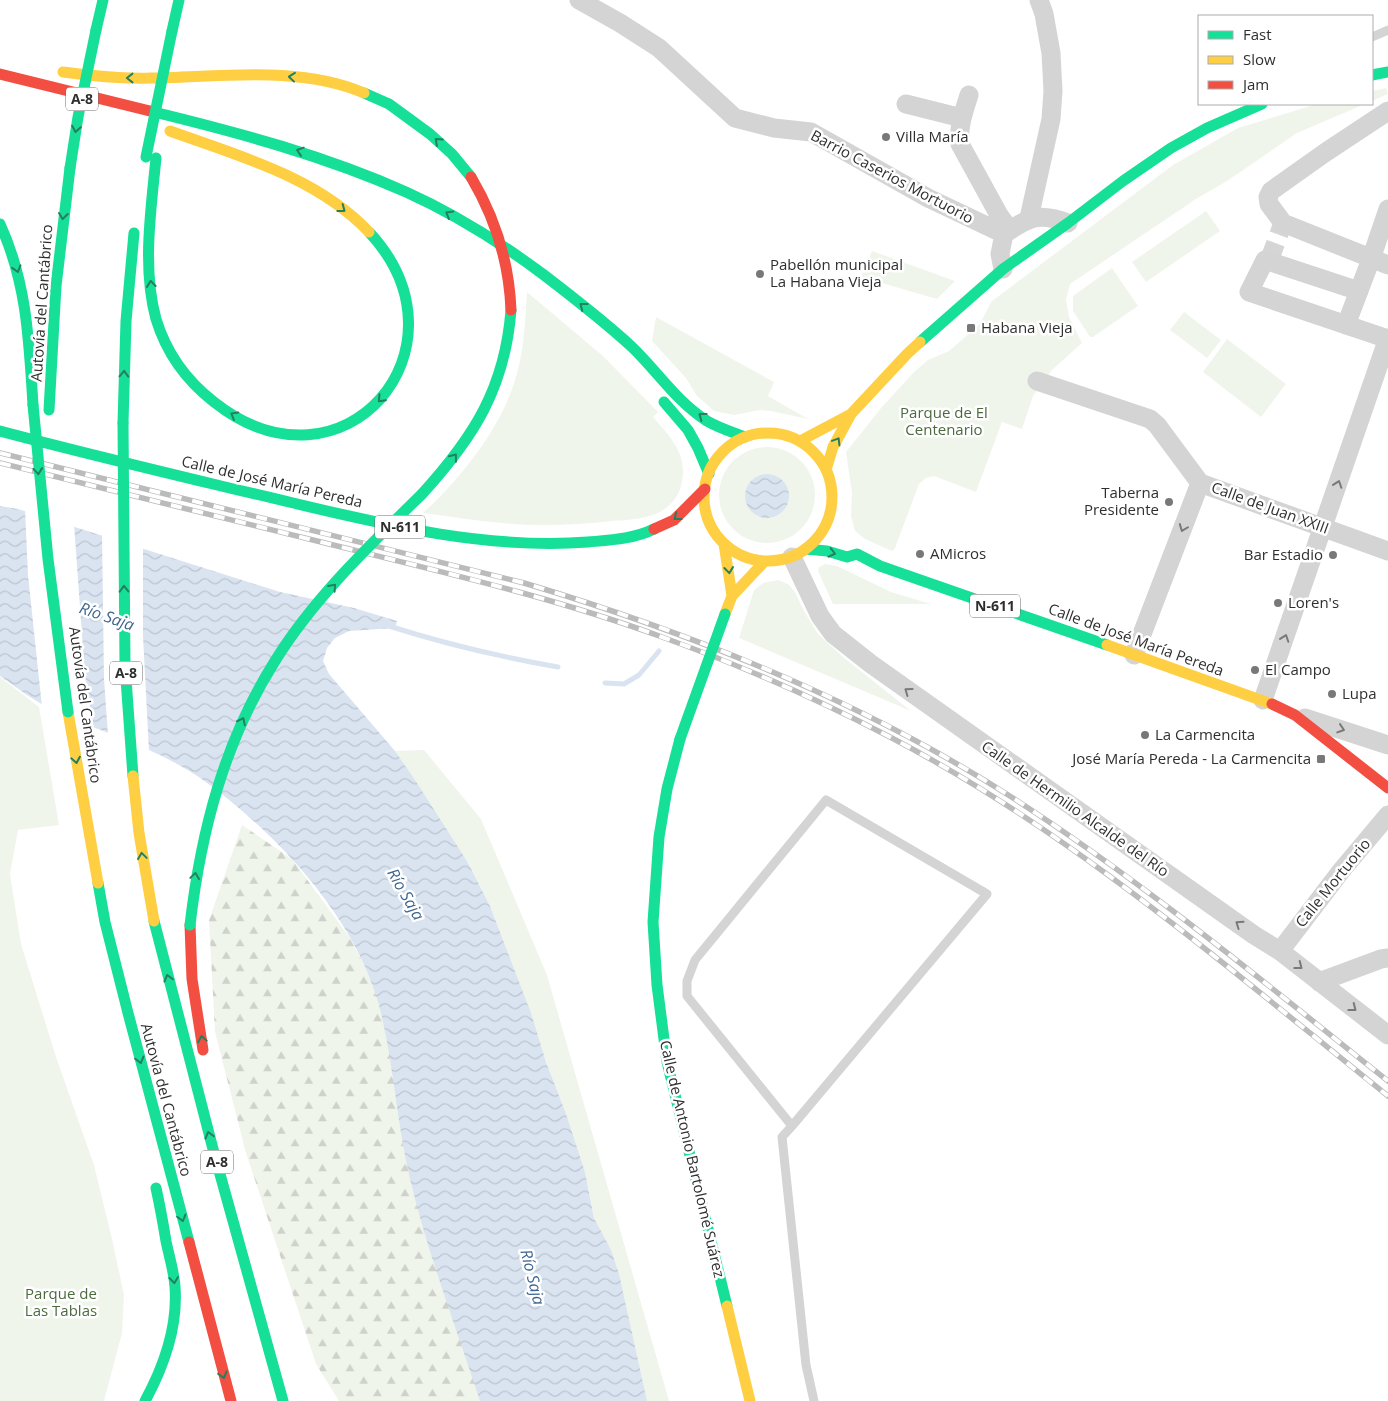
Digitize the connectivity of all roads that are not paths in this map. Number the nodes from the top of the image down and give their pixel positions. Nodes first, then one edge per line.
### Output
1 (103, 0) edge
2 (179, 0) edge
3 (579, 0) edge
4 (1039, 0) edge
5 (1388, 30) edge
6 (1373, 37) edge
7 (48, 70) dead end
8 (1388, 72) edge
9 (0, 74) edge
10 (1373, 75) edge
11 (969, 95) dead end
12 (906, 104) dead end
13 (1260, 105) edge
14 (69, 107) dead end
15 (88, 111) dead end
16 (1388, 111) edge
17 (962, 118) junction
18 (143, 125) dead end
19 (170, 132) junction
20 (151, 158) junction
21 (143, 176) dead end
22 (352, 182) dead end
23 (1388, 209) edge
24 (1029, 218) junction
25 (0, 224) edge
26 (136, 224) dead end
27 (1068, 224) junction
28 (1007, 232) junction
29 (489, 256) dead end
30 (1380, 262) edge
31 (1003, 269) junction
32 (517, 275) dead end
33 (1359, 291) junction
34 (1346, 325) junction
35 (1388, 339) edge
36 (1381, 380) edge
37 (1037, 382) dead end
38 (654, 392) dead end
39 (851, 414) junction
40 (0, 431) edge
41 (745, 437) junction
42 (800, 441) junction
43 (826, 470) junction
44 (709, 474) junction
45 (1200, 483) junction
46 (705, 489) junction
47 (830, 514) junction
48 (839, 527) dead end
49 (1323, 527) junction
50 (674, 533) dead end
51 (700, 534) dead end
52 (642, 535) junction
53 (720, 540) junction
54 (850, 542) dead end
55 (1388, 551) edge
56 (799, 553) junction
57 (857, 554) junction
58 (765, 561) junction
59 (732, 596) junction
60 (1134, 655) junction
61 (1263, 700) junction
62 (68, 712) junction
63 (1295, 715) junction
64 (1388, 745) edge
65 (1388, 788) edge
66 (1388, 815) edge
67 (105, 922) junction
68 (1280, 951) junction
69 (1388, 958) edge
70 (1319, 982) junction
71 (1388, 1035) edge
72 (125, 1046) dead end
73 (205, 1060) dead end
74 (792, 1126) junction
75 (223, 1142) dead end
76 (154, 1179) dead end
77 (145, 1401) edge
78 (231, 1401) edge
79 (284, 1401) edge
80 (750, 1401) edge
81 (814, 1401) edge

1 -> 62 main road, Autovía del Cantábrico / A-8, bridge
2 - 20 main road, bridge
3 - 28 street, Barrio Caserios Mortuorio
4 - 24 street
5 - 6 lane
73 -> 7 main road, bridge
8 - 10 main road
41 -> 9 main road
11 - 17 street, Barrio Caserios Mortuorio
12 - 17 street
13 - 27 main road
14 - 15 main road
16 - 30 street
17 - 28 street, Barrio Caserios Mortuorio
18 - 19 main road
19 -> 20 main road
19 - 22 main road
20 - 21 main road
23 - 30 street
24 - 27 street
24 - 28 street
25 -> 62 main road, bridge
79 -> 26 main road, A-8, bridge
27 - 31 main road
28 - 31 street
29 - 32 main road
30 - 33 street
31 - 39 main road
33 - 34 street
33 - 34 street
34 - 35 street
35 - 36 street
49 -> 36 street
37 - 45 street, Calle de Juan XXIII
38 - 44 main road
39 - 42 main road
43 -> 39 main road
40 - 52 main road, Calle de José María Pereda / N-611
41 - 42 main road
41 - 44 main road
42 - 43 main road
43 - 47 main road
44 - 46 main road
45 - 49 street, Calle de Juan XXIII
45 -> 60 street
46 -> 52 main road, Calle de José María Pereda / N-611
46 - 53 main road
47 - 48 main road
47 - 56 main road
49 - 55 street, Calle de Juan XXIII
61 -> 49 street
50 - 52 main road, Calle de José María Pereda / N-611
51 - 53 main road, N-611
53 - 58 main road, N-611
53 -> 59 main road, Calle de Antonio Bartolomé Suárez
54 - 57 main road
56 -> 57 main road, Calle de José María Pereda / N-611
56 - 58 main road, N-611
68 -> 56 street, Calle de Hermilio Alcalde del Río
57 - 60 main road, Calle de José María Pereda / N-611
58 - 59 main road, Calle de Antonio Bartolomé Suárez
59 - 80 main road, Calle de Antonio Bartolomé Suárez, bridge
60 - 61 main road, Calle de José María Pereda / N-611
61 - 63 main road, Calle de José María Pereda / N-611
62 -> 67 main road, Autovía del Cantábrico / A-8
63 -> 64 street
63 - 65 main road, Calle de José María Pereda / N-611
66 - 68 street, Calle Mortuorio
67 - 72 main road
67 -> 78 main road, Autovía del Cantábrico / A-8
68 -> 70 street, Calle de Hermilio Alcalde del Río
69 - 70 street
70 -> 71 street, Calle de Hermilio Alcalde del Río
74 - 74 lane
74 - 81 lane
75 - 79 main road
76 -> 77 main road

